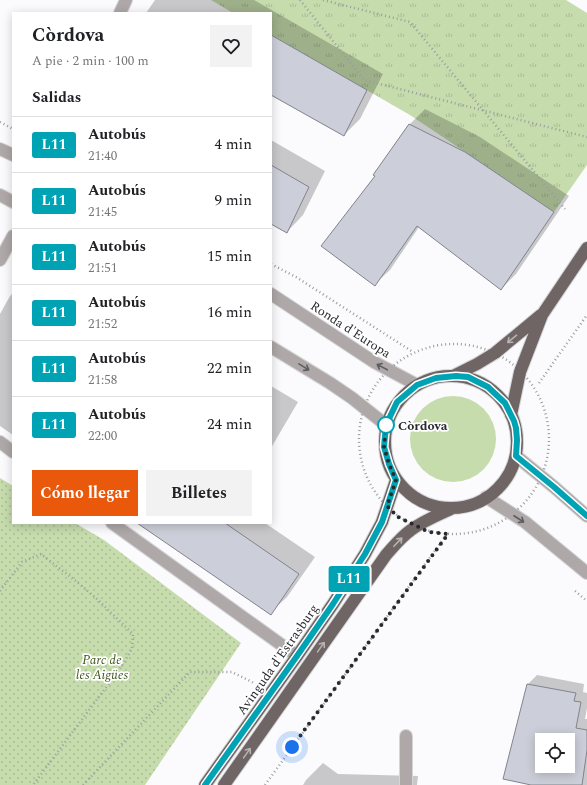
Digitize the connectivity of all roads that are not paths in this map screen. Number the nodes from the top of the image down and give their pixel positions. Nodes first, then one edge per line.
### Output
1 (126, 0) edge
2 (120, 12) edge
3 (0, 149) edge
4 (12, 155) edge
5 (0, 195) edge
6 (12, 201) edge
7 (12, 238) edge
8 (587, 248) edge
9 (0, 260) edge
10 (272, 295) edge
11 (542, 315) junction
12 (272, 348) edge
13 (453, 376) junction
14 (417, 385) junction
15 (511, 415) junction
16 (386, 425) junction
17 (0, 442) edge
18 (12, 451) edge
19 (516, 456) junction
20 (396, 480) junction
21 (486, 498) junction
22 (451, 509) junction
23 (587, 516) edge
24 (113, 524) edge
25 (587, 573) edge
26 (297, 656) junction
27 (406, 736) dead end
28 (205, 785) edge
29 (224, 785) edge
30 (406, 785) edge

1 - 2 street
3 - 4 street
5 - 6 street
7 - 9 street
8 - 11 main road
14 -> 10 street, Ronda d'Europa
11 -> 13 main road
11 - 15 main road
12 -> 16 street
13 - 14 main road
13 - 15 main road
14 - 16 main road
15 - 19 main road
16 - 20 main road
17 - 18 street
19 - 21 main road
19 - 23 street
20 - 22 main road
20 - 26 main road, Avinguda d'Estrasburg
21 - 22 main road
21 -> 25 street
29 -> 22 main road
24 - 26 street
26 - 28 main road, Avinguda d'Estrasburg
27 - 30 street

